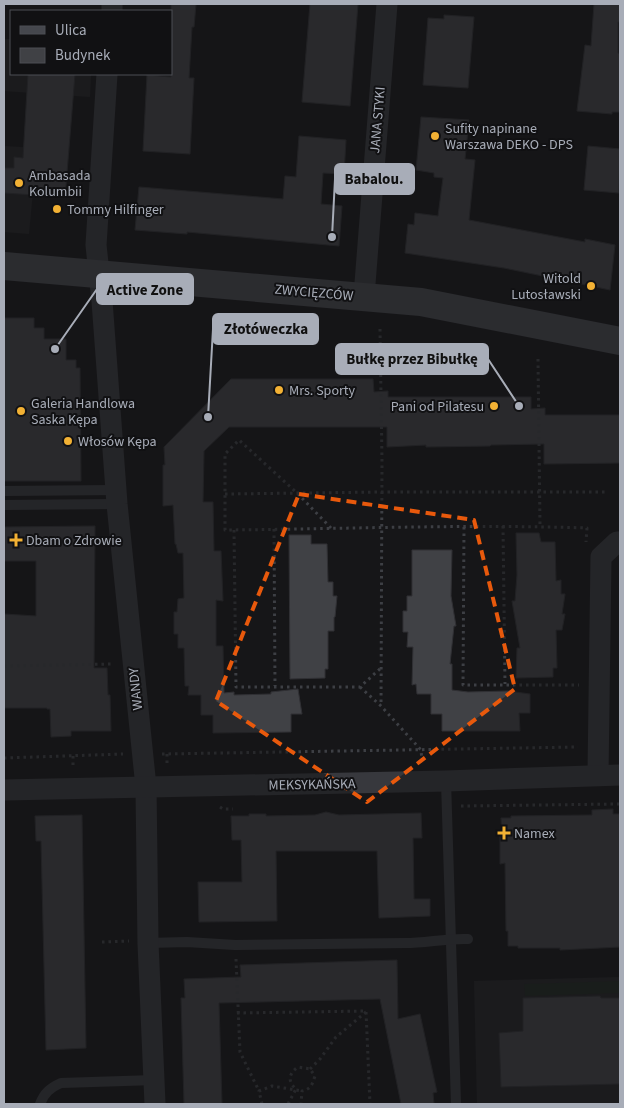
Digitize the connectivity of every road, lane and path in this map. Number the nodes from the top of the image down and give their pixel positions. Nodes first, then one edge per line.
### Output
1 (387, 4) edge
2 (107, 75) edge
3 (4, 266) edge
4 (99, 274) junction
5 (364, 296) junction
6 (380, 329) dead end
7 (620, 340) edge
8 (538, 359) dead end
9 (4, 491) edge
10 (382, 492) junction
11 (540, 492) junction
12 (605, 492) dead end
13 (297, 493) junction
14 (225, 494) junction
15 (116, 497) junction
16 (4, 506) edge
17 (464, 526) junction
18 (503, 526) junction
19 (540, 526) junction
20 (382, 527) junction
21 (331, 528) junction
22 (586, 528) dead end
23 (274, 529) junction
24 (234, 530) junction
25 (620, 542) edge
26 (132, 664) junction
27 (4, 666) edge
28 (382, 667) junction
29 (505, 684) junction
30 (585, 685) dead end
31 (274, 686) junction
32 (360, 687) junction
33 (382, 706) junction
34 (598, 747) junction
35 (421, 750) junction
36 (142, 754) junction
37 (4, 758) edge
38 (598, 775) junction
39 (620, 775) edge
40 (446, 781) junction
41 (146, 786) junction
42 (4, 790) edge
43 (450, 938) junction
44 (468, 939) dead end
45 (148, 943) junction
46 (235, 945) junction
47 (366, 1011) junction
48 (238, 1013) junction
49 (310, 1069) junction
50 (155, 1080) junction
51 (296, 1089) junction
52 (302, 1091) junction
53 (259, 1092) junction
54 (40, 1104) edge
55 (156, 1104) edge
56 (262, 1104) edge
57 (288, 1104) edge
58 (301, 1104) edge
59 (370, 1104) edge
60 (456, 1104) edge

1 - 5 street, JANA STYKI
2 - 4 street, WANDY
3 - 4 street, ZWYCIĘZCÓW
4 - 5 street, ZWYCIĘZCÓW
4 - 15 street, WANDY
5 - 7 street, ZWYCIĘZCÓW
6 - 10 path
8 - 11 path
9 - 15 lane
10 - 11 path
10 - 13 path
10 - 20 path
11 - 12 path
11 - 19 path
13 - 14 path
13 - 14 path
13 - 21 path
14 - 24 path
15 - 16 lane
15 - 26 street, WANDY
17 - 18 path
17 - 20 path
17 - 29 path
18 - 19 path
18 - 29 path
19 - 22 path
20 - 21 path
20 - 28 path
21 - 23 path
23 - 24 path
23 - 31 path
24 - 31 path
25 - 34 street
26 - 27 path
26 - 36 street, WANDY
28 - 32 path
28 - 33 path
29 - 30 path
31 - 32 path
32 - 33 path
33 - 35 path
34 - 35 path
34 - 38 street
35 - 36 path
36 - 37 path
36 - 41 street, WANDY
38 - 39 street, MEKSYKAŃSKA
38 - 40 street, MEKSYKAŃSKA
40 - 41 street, MEKSYKAŃSKA
40 - 43 lane
41 - 42 street, MEKSYKAŃSKA
41 - 45 street, WANDY
43 - 44 lane
43 - 46 lane
43 - 60 lane
45 - 46 lane
45 - 50 street, WANDY
46 - 48 path
47 - 48 path
47 - 49 path
47 - 59 path
48 - 53 path
49 - 51 path
49 - 52 path
50 - 54 lane
50 - 55 street, WANDY
51 - 52 path
51 - 53 path
51 - 57 path
52 - 58 path
53 - 56 path

